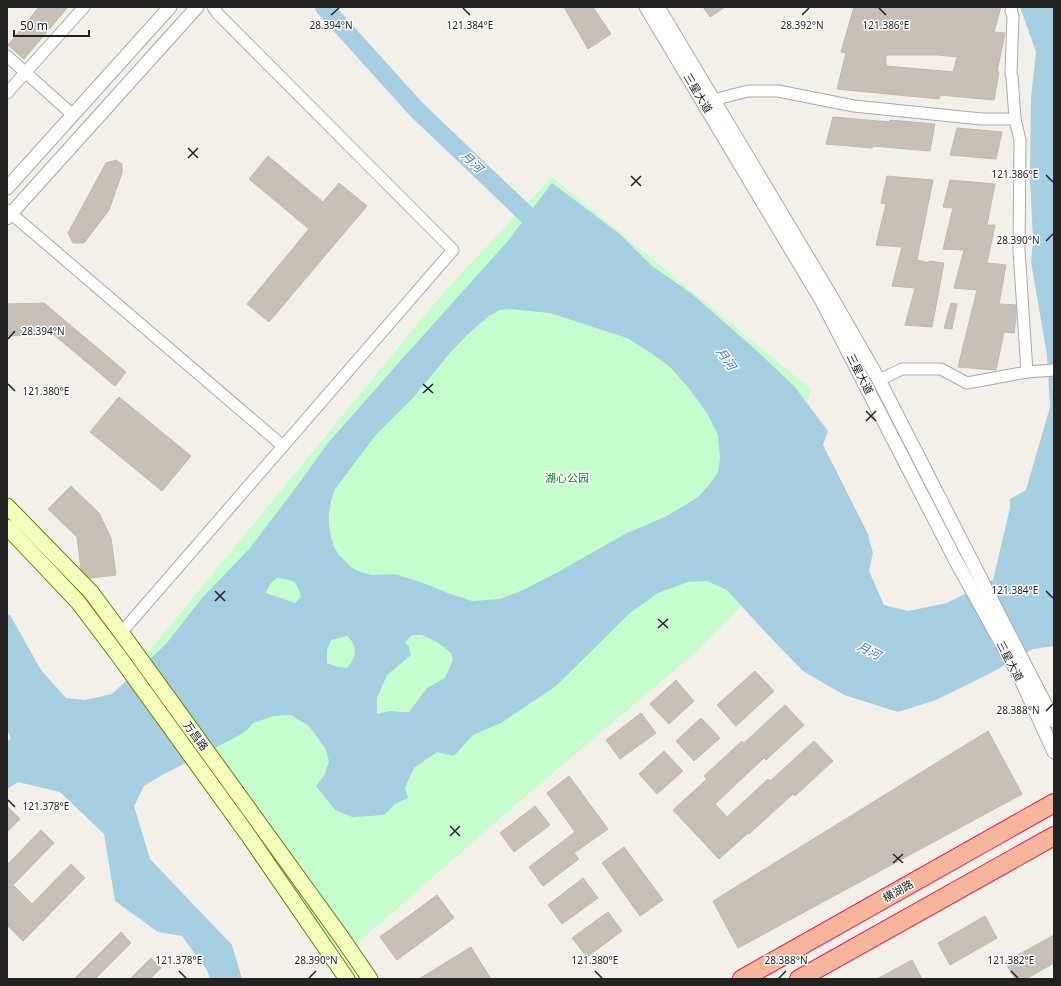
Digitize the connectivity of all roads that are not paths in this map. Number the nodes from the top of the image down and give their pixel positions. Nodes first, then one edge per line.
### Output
1 (84, 7) edge
2 (170, 7) edge
3 (197, 7) edge
4 (213, 7) edge
5 (646, 7) edge
6 (658, 7) edge
7 (1012, 7) edge
8 (7, 56) edge
9 (25, 72) junction
10 (7, 93) edge
11 (713, 100) junction
12 (72, 115) junction
13 (1015, 120) junction
14 (7, 188) edge
15 (8, 214) edge
16 (1049, 370) edge
17 (1027, 372) junction
18 (879, 380) junction
19 (283, 446) junction
20 (7, 506) edge
21 (7, 527) edge
22 (121, 633) junction
23 (1023, 673) junction
24 (1054, 721) edge
25 (1054, 752) edge
26 (1054, 803) edge
27 (1054, 836) edge
28 (347, 979) edge
29 (370, 979) edge
30 (742, 979) edge
31 (799, 979) edge

1 - 9 street
2 - 12 street
3 - 15 street
4 - 19 street
5 - 23 street, 三星大道
6 - 11 street, 三星大道
7 - 13 street
8 - 9 street
9 - 10 street
9 - 12 street
11 - 13 street
11 - 18 street, 三星大道
12 - 14 street
13 - 17 street
15 - 19 street
16 - 17 street
17 - 18 street
18 - 23 street, 三星大道
19 - 22 street
20 - 22 main road, 万昌路
21 - 28 main road, 万昌路
22 - 29 main road, 万昌路
23 - 24 street, 三星大道
23 - 25 street, 三星大道
26 - 30 highway, 横湖路
27 - 31 highway

